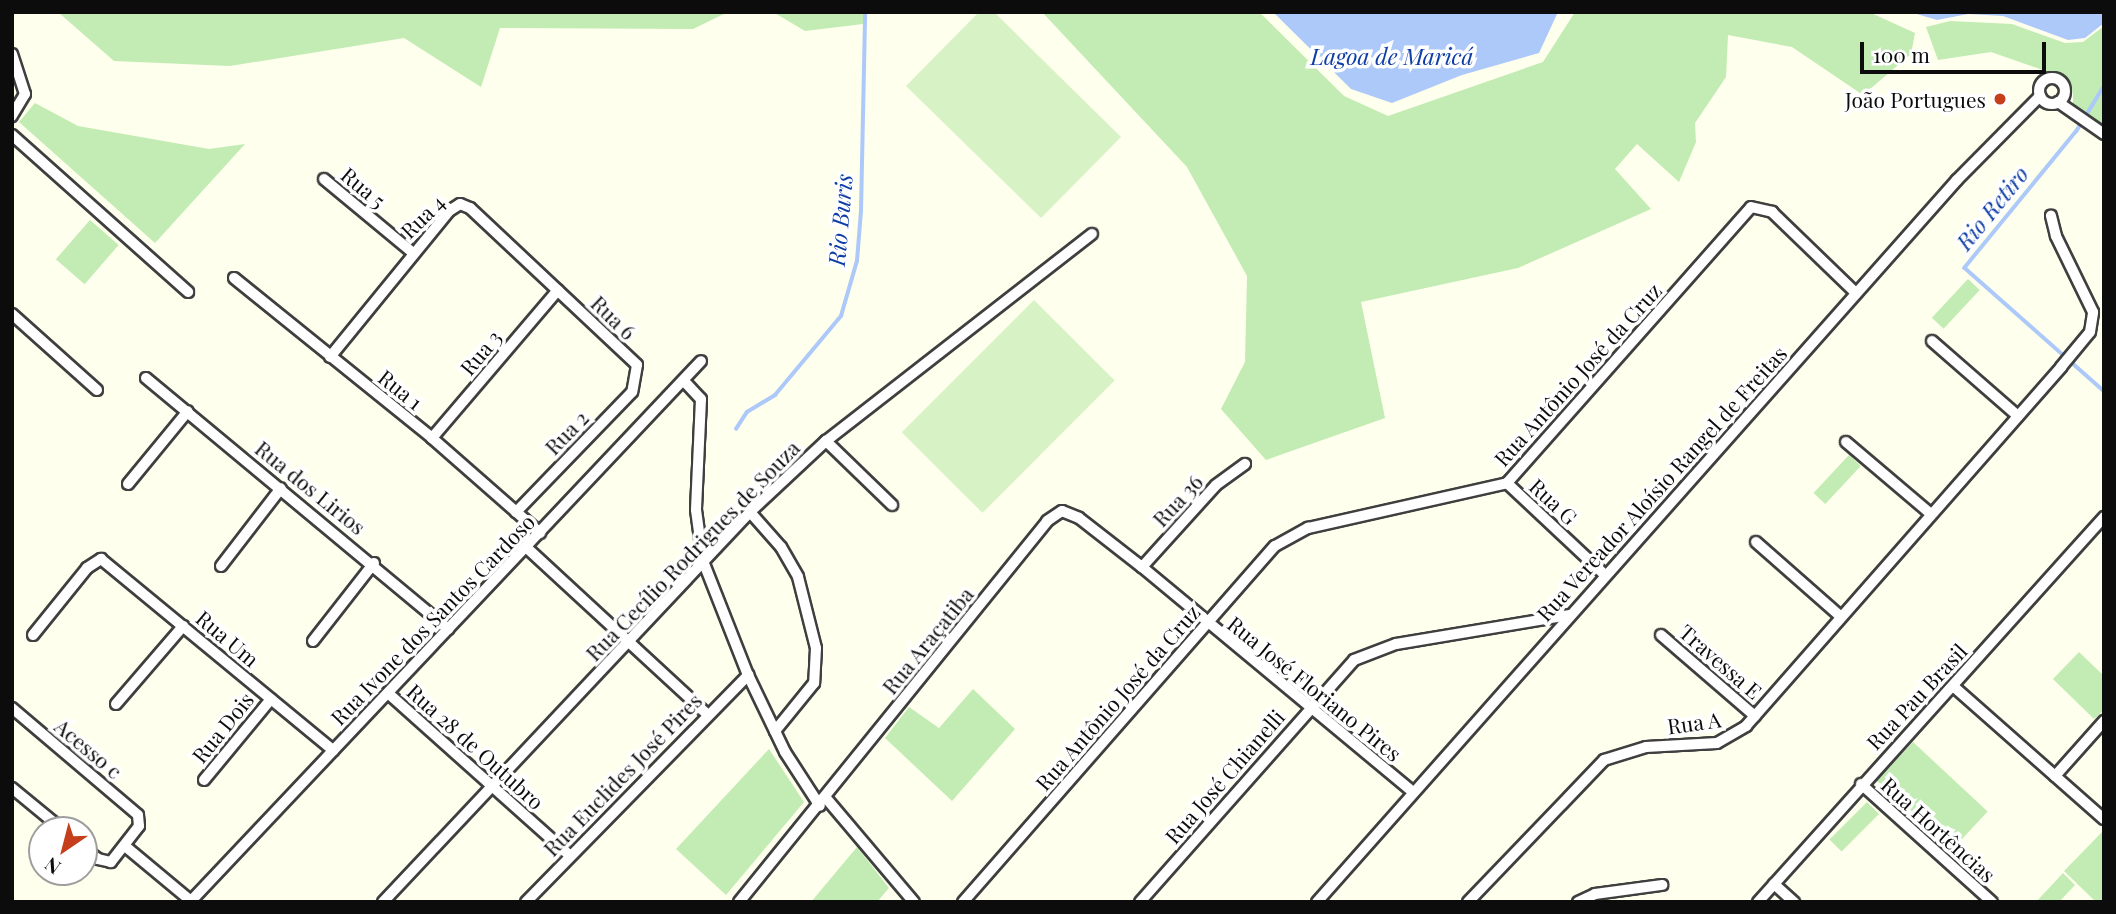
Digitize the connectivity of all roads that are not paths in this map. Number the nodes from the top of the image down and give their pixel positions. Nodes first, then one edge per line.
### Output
1 (12, 54) edge
2 (2040, 96) junction
3 (2059, 102) junction
4 (12, 116) edge
5 (2104, 134) edge
6 (12, 135) edge
7 (324, 179) dead end
8 (2052, 216) dead end
9 (1092, 234) dead end
10 (412, 253) junction
11 (234, 278) dead end
12 (558, 290) junction
13 (188, 292) dead end
14 (1856, 293) junction
15 (12, 314) edge
16 (1932, 341) dead end
17 (330, 356) junction
18 (701, 361) dead end
19 (638, 375) joint
20 (146, 379) dead end
21 (684, 381) junction
22 (97, 390) dead end
23 (188, 411) junction
24 (2018, 416) junction
25 (432, 438) junction
26 (826, 441) junction
27 (1846, 442) dead end
28 (1245, 464) dead end
29 (1507, 483) junction
30 (128, 484) dead end
31 (281, 488) junction
32 (892, 505) dead end
33 (1062, 511) joint
34 (516, 512) junction
35 (750, 512) junction
36 (1931, 513) junction
37 (2104, 517) edge
38 (540, 533) junction
39 (1756, 542) dead end
40 (527, 548) junction
41 (703, 561) junction
42 (374, 563) junction
43 (221, 566) dead end
44 (1142, 567) junction
45 (1605, 576) junction
46 (1569, 615) junction
47 (1840, 616) junction
48 (1207, 624) junction
49 (183, 626) junction
50 (448, 629) junction
51 (33, 635) dead end
52 (1661, 635) dead end
53 (629, 640) junction
54 (313, 641) dead end
55 (748, 675) junction
56 (1953, 686) junction
57 (388, 693) junction
58 (271, 699) junction
59 (116, 704) dead end
60 (12, 708) edge
61 (1308, 709) junction
62 (707, 714) junction
63 (1755, 716) junction
64 (2104, 721) edge
65 (775, 731) junction
66 (333, 750) junction
67 (2055, 776) junction
68 (204, 780) dead end
69 (1861, 784) junction
70 (493, 787) junction
71 (12, 788) edge
72 (1412, 792) junction
73 (823, 802) junction
74 (46, 816) edge
75 (2104, 819) edge
76 (125, 846) junction
77 (569, 856) junction
78 (98, 857) edge
79 (1774, 884) junction
80 (1662, 886) dead end
81 (190, 901) edge
82 (383, 902) edge
83 (526, 902) edge
84 (739, 902) edge
85 (914, 902) edge
86 (963, 902) edge
87 (1140, 902) edge
88 (1317, 902) edge
89 (1468, 902) edge
90 (1578, 902) edge
91 (1758, 902) edge
92 (1794, 902) edge
93 (1992, 902) edge

1 - 4 street
2 - 3 street
2 - 3 street
2 - 14 street, Rua Vereador Aloísio Rangel de Freitas
3 - 5 street
6 - 13 street
7 - 10 street, Rua 5
8 - 24 street, Rua A
9 - 26 street, Rua Cecílio Rodrigues de Souza
10 - 12 street, Rua 4
10 - 17 street, Rua 4
11 - 17 street, Rua 1
12 - 19 street, Rua 6
12 - 25 street, Rua 3
14 - 29 street, Rua Antônio José da Cruz
14 - 45 street, Rua Vereador Aloísio Rangel de Freitas
15 - 22 street
16 - 24 street
17 - 25 street, Rua 1
18 - 21 street, Rua Ivone dos Santos Cardoso
19 - 34 street, Rua 2
20 - 23 street, Rua dos Lirios
21 - 38 street, Rua Ivone dos Santos Cardoso
21 - 41 street
23 - 30 street
23 - 31 street, Rua dos Lirios
24 - 36 street, Rua A
25 - 34 street, Rua 1
26 - 32 street
26 - 35 street, Rua Cecílio Rodrigues de Souza
27 - 36 street
28 - 44 street, Rua 36
29 - 45 street, Rua G
29 - 48 street, Rua Antônio José da Cruz
31 - 42 street, Rua dos Lirios
31 - 43 street
33 - 44 street, Rua José Floriano Pires
33 - 73 street, Rua Araçatiba
34 - 38 street, Rua 1
35 - 41 street, Rua Cecílio Rodrigues de Souza
35 - 65 street
36 - 47 street, Rua A
37 - 56 street, Rua Pau Brasil
38 - 40 street, Rua Ivone dos Santos Cardoso
39 - 47 street
40 - 50 street, Rua Ivone dos Santos Cardoso
40 - 53 street
41 - 53 street, Rua Cecílio Rodrigues de Souza
41 - 55 street
42 - 50 street, Rua dos Lirios
42 - 54 street
44 - 48 street, Rua José Floriano Pires
45 - 46 street, Rua Vereador Aloísio Rangel de Freitas
46 - 61 street, Rua José Chianelli
46 - 72 street, Rua Vereador Aloísio Rangel de Freitas
47 - 63 street, Rua A
48 - 61 street, Rua José Floriano Pires
48 - 86 street, Rua Antônio José da Cruz
49 - 51 street, Rua Um
49 - 58 street, Rua Um
49 - 59 street
50 - 57 street, Rua Ivone dos Santos Cardoso
52 - 63 street, Travessa E
53 - 62 street
53 - 70 street, Rua Cecílio Rodrigues de Souza
55 - 62 street, Rua Euclides José Pires
55 - 65 street
56 - 67 street
56 - 69 street, Rua Pau Brasil
57 - 66 street, Rua Ivone dos Santos Cardoso
57 - 70 street, Rua 28 de Outubro
58 - 66 street, Rua Um
58 - 68 street, Rua Dois
60 - 76 street, Acesso c
61 - 72 street, Rua José Floriano Pires
61 - 87 street, Rua José Chianelli
62 - 77 street, Rua Euclides José Pires
63 - 89 street, Rua A
64 - 67 street
65 - 73 street
66 - 81 street, Rua Ivone dos Santos Cardoso
67 - 75 street
69 - 79 street, Rua Pau Brasil
69 - 93 street, Rua Hortências
70 - 77 street, Rua 28 de Outubro
70 - 82 street, Rua Cecílio Rodrigues de Souza
71 - 74 street
72 - 88 street, Rua Vereador Aloísio Rangel de Freitas
73 - 84 street
73 - 85 street
76 - 78 street
76 - 81 street
77 - 83 street, Rua Euclides José Pires
79 - 91 street, Rua Pau Brasil
79 - 92 street
80 - 90 street

